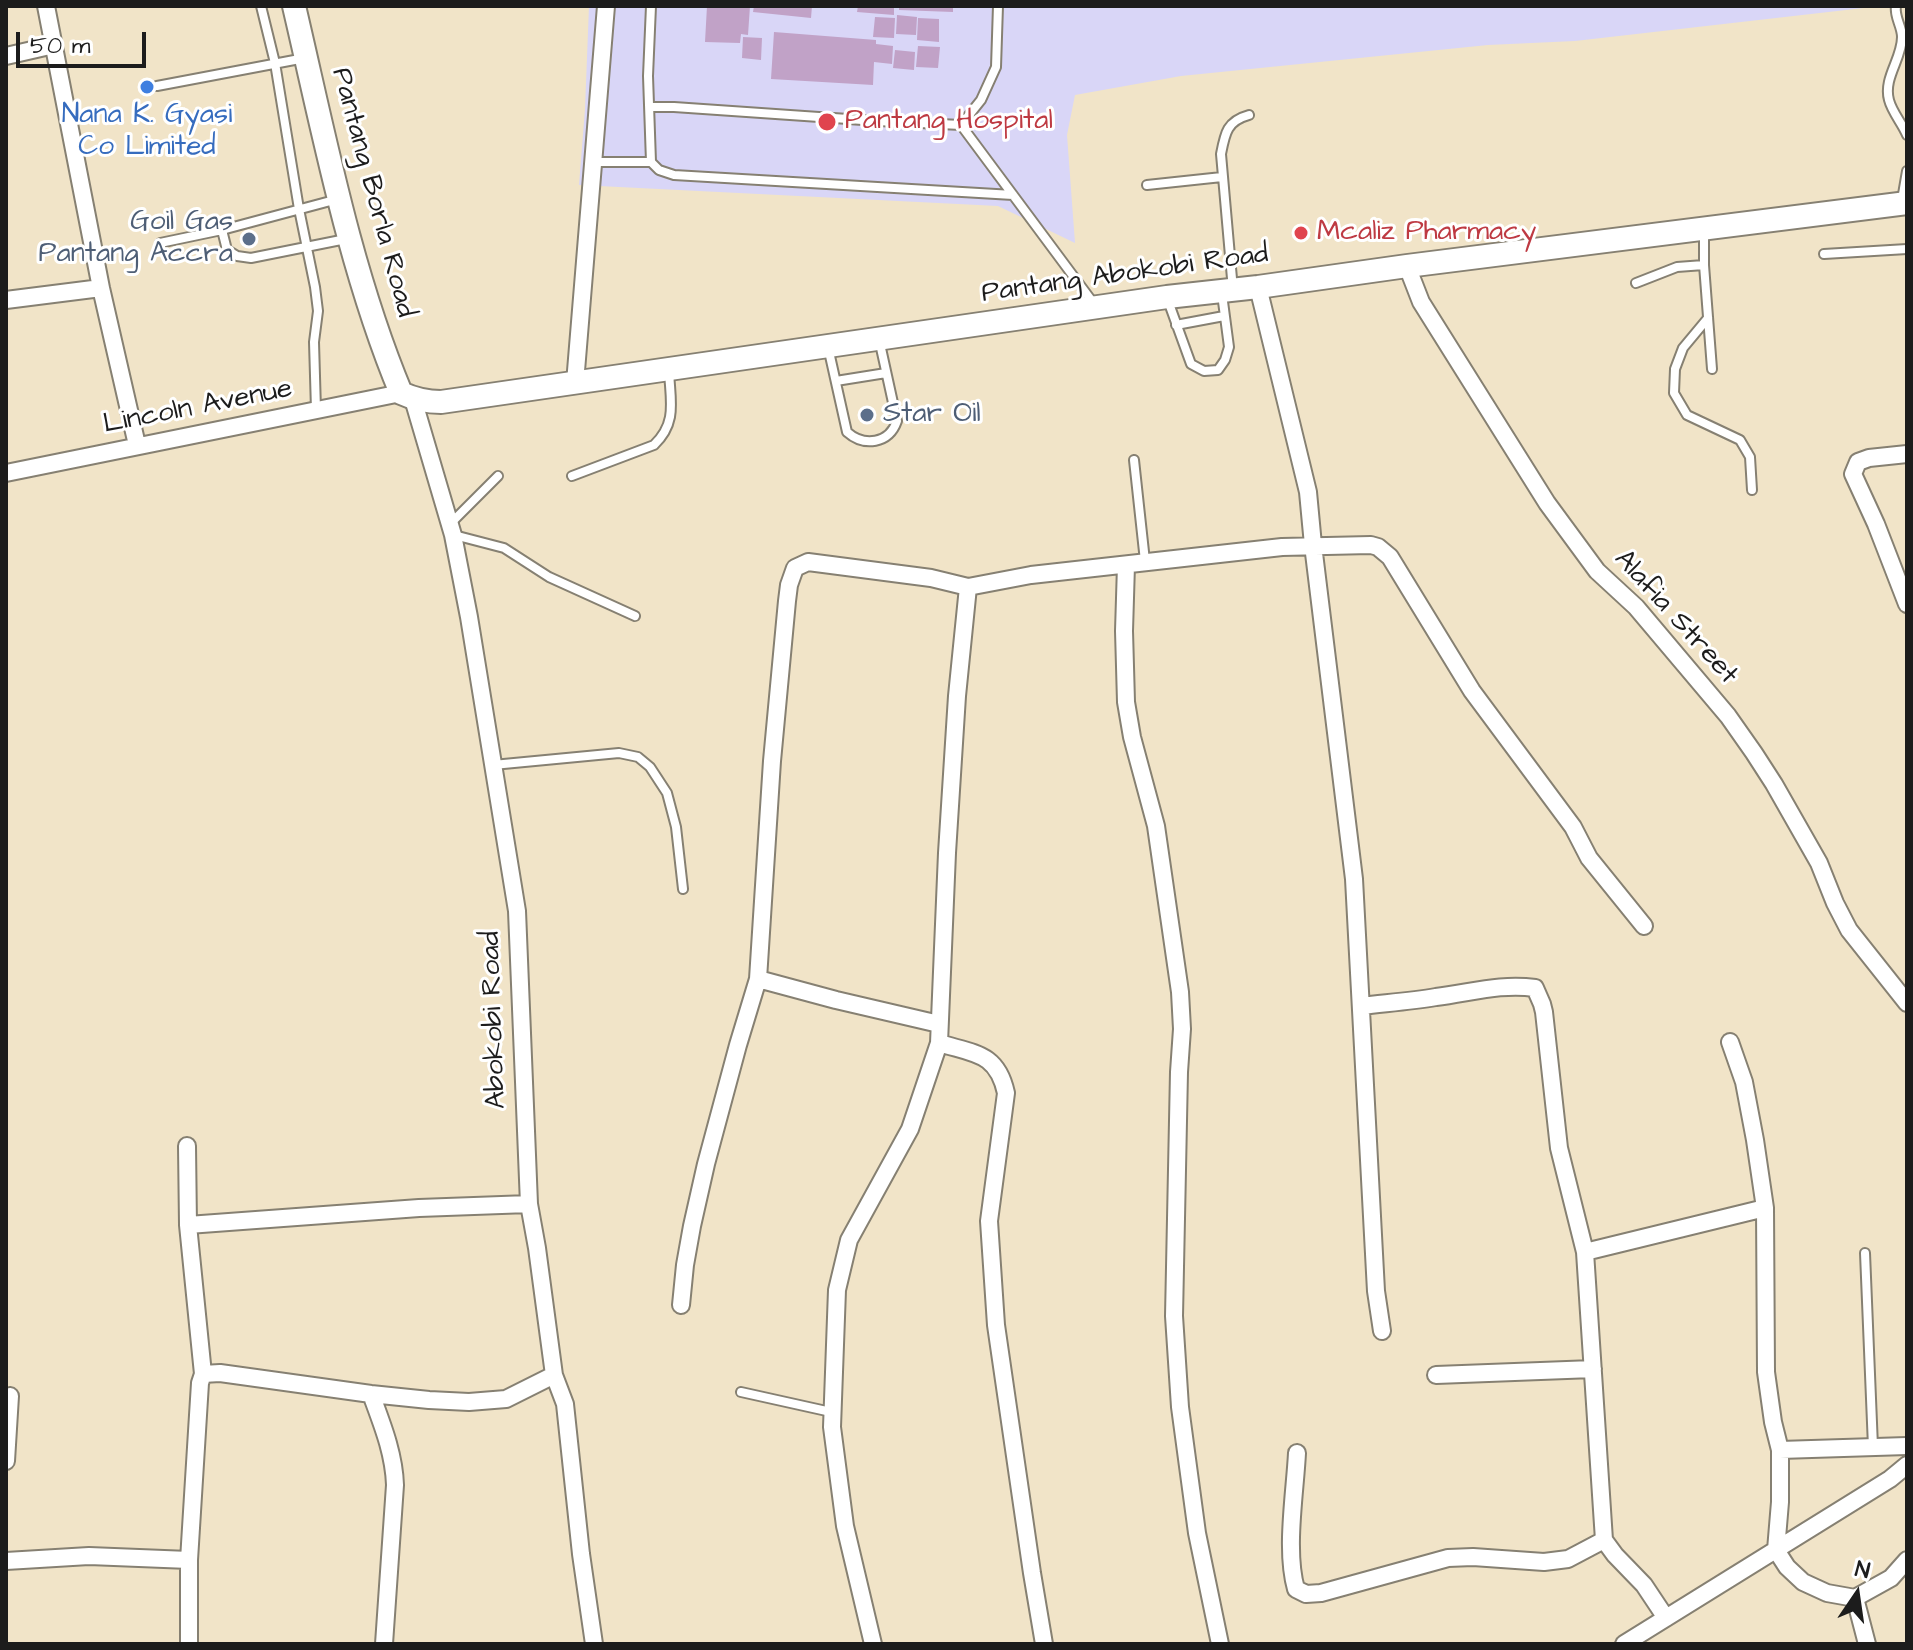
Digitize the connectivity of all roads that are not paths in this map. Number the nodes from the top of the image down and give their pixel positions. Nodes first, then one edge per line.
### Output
1 (46, 6) edge
2 (261, 6) edge
3 (606, 6) edge
4 (651, 6) edge
5 (998, 6) edge
6 (1896, 6) edge
7 (298, 7) edge
8 (54, 45) junction
9 (6, 56) edge
10 (305, 58) junction
11 (275, 63) junction
12 (157, 86) dead end
13 (650, 107) junction
14 (1249, 115) dead end
15 (961, 125) junction
16 (1907, 135) edge
17 (593, 162) junction
18 (651, 162) junction
19 (1907, 171) edge
20 (1222, 177) junction
21 (1147, 185) dead end
22 (1013, 195) junction
23 (340, 199) junction
24 (1904, 204) edge
25 (299, 209) junction
26 (1704, 229) junction
27 (222, 230) junction
28 (351, 238) junction
29 (160, 243) dead end
30 (307, 248) junction
31 (1907, 249) edge
32 (1824, 254) dead end
33 (1704, 265) junction
34 (1407, 266) junction
35 (1636, 283) dead end
36 (1258, 287) junction
37 (101, 288) junction
38 (1227, 290) junction
39 (1167, 297) junction
40 (6, 300) edge
41 (1097, 308) junction
42 (1224, 316) junction
43 (1708, 318) junction
44 (1176, 325) junction
45 (879, 339) junction
46 (828, 347) junction
47 (669, 369) junction
48 (1712, 369) dead end
49 (886, 373) junction
50 (836, 381) junction
51 (575, 383) junction
52 (407, 396) junction
53 (316, 411) junction
54 (137, 445) junction
55 (1907, 454) edge
56 (1134, 460) dead end
57 (6, 473) edge
58 (498, 476) dead end
59 (572, 476) dead end
60 (1752, 490) dead end
61 (452, 529) junction
62 (1313, 545) junction
63 (1145, 561) junction
64 (1126, 565) junction
65 (968, 587) junction
66 (1907, 604) edge
67 (635, 616) dead end
68 (493, 765) junction
69 (683, 889) dead end
70 (1644, 926) dead end
71 (758, 979) junction
72 (1907, 1003) edge
73 (1362, 1006) junction
74 (939, 1024) junction
75 (1730, 1042) dead end
76 (939, 1043) junction
77 (187, 1146) dead end
78 (529, 1204) junction
79 (1765, 1208) junction
80 (188, 1225) junction
81 (1585, 1252) junction
82 (1865, 1253) dead end
83 (681, 1305) dead end
84 (1382, 1331) dead end
85 (1593, 1369) junction
86 (203, 1374) junction
87 (554, 1375) junction
88 (1436, 1375) dead end
89 (741, 1392) dead end
90 (371, 1394) junction
91 (10, 1396) dead end
92 (831, 1412) junction
93 (1907, 1446) edge
94 (1873, 1447) junction
95 (1780, 1450) junction
96 (1297, 1453) dead end
97 (6, 1461) edge
98 (1907, 1465) edge
99 (1604, 1540) junction
100 (1776, 1550) junction
101 (189, 1560) junction
102 (1907, 1560) edge
103 (6, 1561) edge
104 (1855, 1598) junction
105 (1666, 1618) junction
106 (1649, 1637) edge
107 (189, 1644) edge
108 (384, 1644) edge
109 (594, 1644) edge
110 (873, 1644) edge
111 (1044, 1644) edge
112 (1220, 1644) edge
113 (1624, 1644) edge
114 (1867, 1644) edge

1 - 8 street
2 - 11 lane
3 - 17 street
4 - 13 lane
5 - 15 lane
6 - 16 lane
7 - 10 street, Pantang Borla Road
8 - 9 street
8 - 37 street
10 - 11 lane
10 - 23 street, Pantang Borla Road
11 - 12 lane
11 - 25 lane
13 - 15 lane
13 - 18 lane
14 - 20 lane
15 - 22 lane
17 - 18 lane
17 - 51 street
18 - 22 lane
19 - 24 lane
20 - 21 lane
20 - 38 lane
22 - 41 lane
23 - 25 lane
23 - 28 street, Pantang Borla Road
24 - 26 street, Pantang Abokobi Road
25 - 27 lane
25 - 30 lane
26 - 33 lane
26 - 34 street, Pantang Abokobi Road
27 - 29 lane
27 - 30 lane
28 - 30 lane
28 - 52 street, Pantang Borla Road
30 - 53 lane
31 - 32 lane
33 - 35 lane
33 - 43 lane
34 - 36 street, Pantang Abokobi Road
34 - 72 street, Alafia Street
36 - 38 street, Pantang Abokobi Road
36 - 62 street
37 - 40 street
37 - 54 street
38 - 39 street, Pantang Abokobi Road
38 - 42 lane
39 - 41 street, Pantang Abokobi Road
39 - 44 lane
41 - 45 street, Pantang Abokobi Road
42 - 44 lane
42 - 44 lane
43 - 48 lane
43 - 60 lane
45 - 46 street, Pantang Abokobi Road
45 - 49 lane
46 - 47 street, Pantang Abokobi Road
46 - 50 lane
47 - 51 street, Pantang Abokobi Road
47 - 59 lane
49 - 50 lane
49 - 50 lane
51 - 52 street, Pantang Abokobi Road
52 - 53 street, Lincoln Avenue
52 - 61 street, Abokobi Road
53 - 54 street, Lincoln Avenue
54 - 57 street, Lincoln Avenue
55 - 66 street
56 - 63 lane
58 - 61 lane
61 - 67 lane
61 - 68 street, Abokobi Road
62 - 63 street
62 - 70 street
62 - 73 street
63 - 64 street
64 - 65 street
64 - 112 street
65 - 71 street
65 - 74 street
68 - 69 lane
68 - 78 street, Abokobi Road
71 - 74 street
71 - 83 street
73 - 81 street
73 - 84 street
74 - 76 street
75 - 79 street
76 - 92 street
76 - 111 street
77 - 80 street
78 - 80 street
78 - 87 street, Abokobi Road
79 - 81 street
79 - 95 street
80 - 86 street
81 - 85 street
82 - 94 lane
85 - 88 street
85 - 99 street
86 - 90 street
86 - 101 street
87 - 90 street
87 - 109 street, Abokobi Road
89 - 92 lane
90 - 108 street
91 - 97 street
92 - 110 street
93 - 94 street
94 - 95 street
95 - 100 street
96 - 99 street
98 - 100 street
99 - 105 street
100 - 104 street
100 - 105 street
101 - 103 street
101 - 107 street
102 - 104 street
104 - 114 street
105 - 106 street
106 - 113 street

